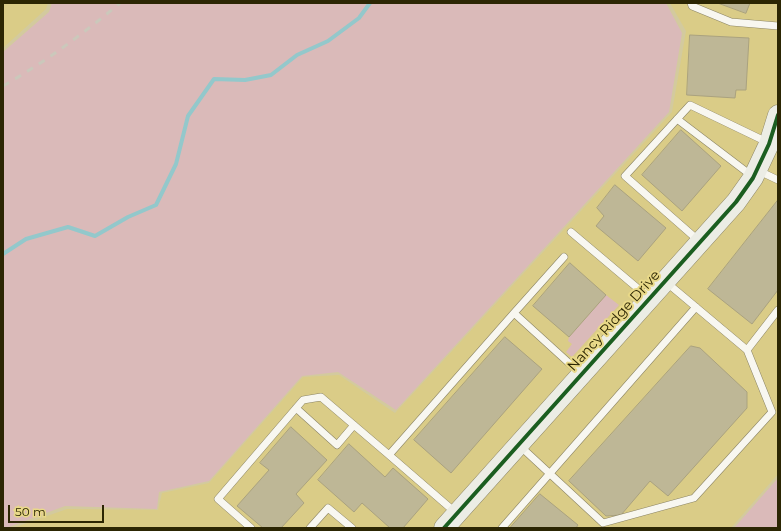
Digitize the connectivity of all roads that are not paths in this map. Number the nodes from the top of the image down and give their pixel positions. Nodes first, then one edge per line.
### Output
1 (691, 3) edge
2 (778, 26) edge
3 (778, 115) edge
4 (677, 119) junction
5 (774, 146) edge
6 (755, 174) junction
7 (778, 180) edge
8 (571, 232) dead end
9 (700, 242) junction
10 (564, 257) dead end
11 (665, 281) junction
12 (650, 298) junction
13 (696, 307) junction
14 (778, 310) edge
15 (514, 313) junction
16 (747, 350) junction
17 (582, 374) junction
18 (296, 408) junction
19 (354, 426) junction
20 (518, 445) junction
21 (390, 455) junction
22 (550, 474) junction
23 (450, 521) edge
24 (601, 526) edge
25 (251, 528) edge
26 (310, 528) edge
27 (352, 528) edge
28 (502, 528) edge

1 - 2 lane
3 - 5 street, Nancy Ridge Drive
4 - 5 lane
4 - 6 lane
4 - 9 lane
5 - 6 street, Nancy Ridge Drive
6 - 7 lane
6 - 9 street, Nancy Ridge Drive
8 - 12 lane
9 - 11 street, Nancy Ridge Drive
10 - 15 lane
11 - 12 street, Nancy Ridge Drive
11 - 13 lane
12 - 17 street, Nancy Ridge Drive
13 - 16 lane
13 - 22 lane
14 - 16 lane
15 - 17 lane
15 - 21 lane
16 - 24 lane
17 - 20 street, Nancy Ridge Drive
18 - 19 lane
18 - 19 lane
18 - 25 lane
19 - 21 lane
20 - 22 lane
20 - 23 street, Nancy Ridge Drive
21 - 23 lane
22 - 24 lane
22 - 28 lane
26 - 27 lane

